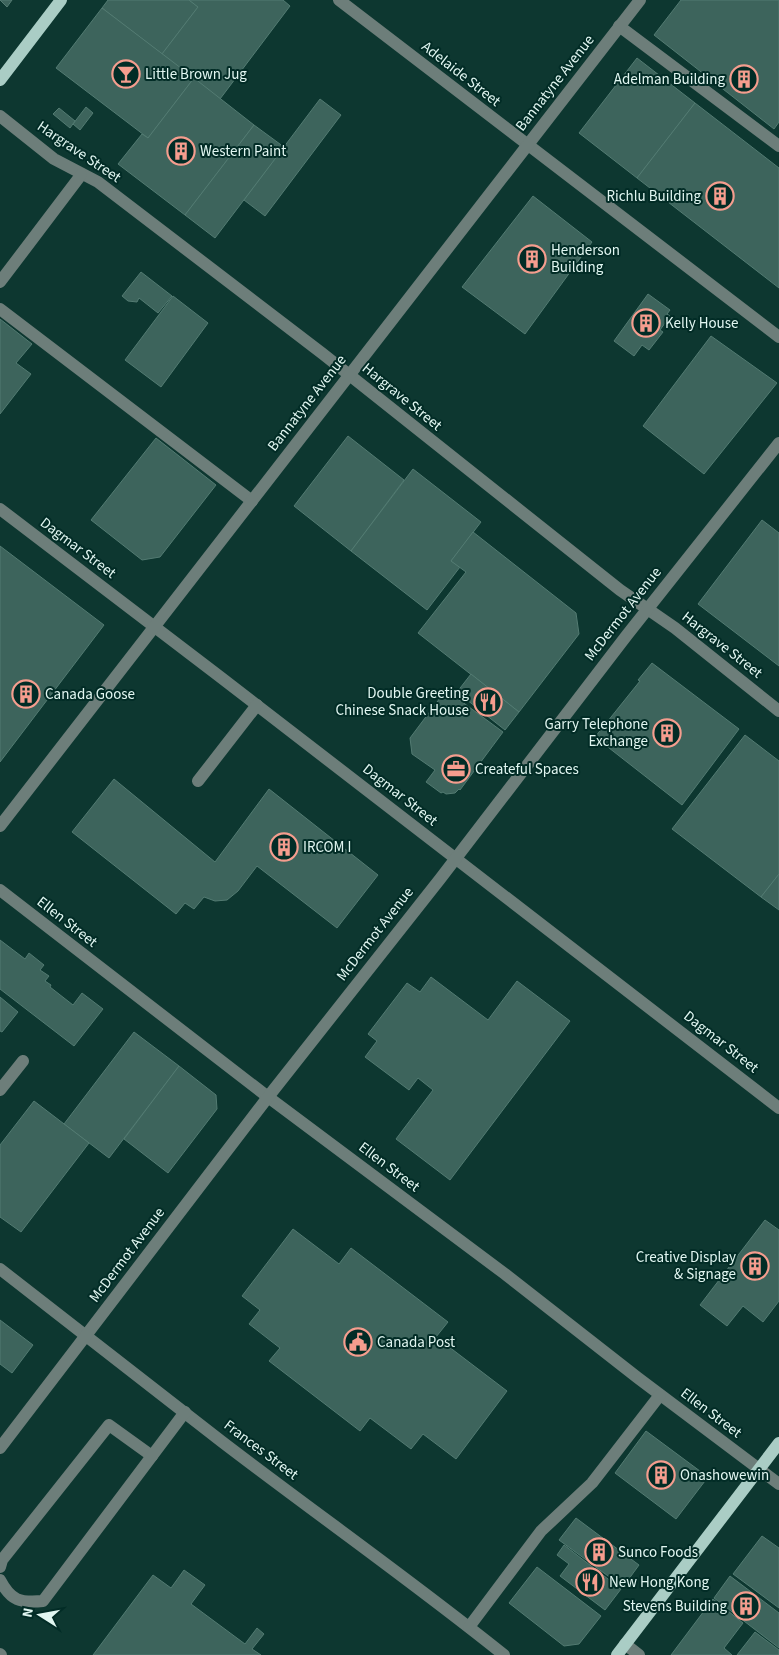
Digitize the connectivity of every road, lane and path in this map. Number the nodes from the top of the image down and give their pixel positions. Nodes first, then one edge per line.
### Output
1 (62, 0) edge
2 (339, 0) edge
3 (640, 0) edge
4 (620, 26) junction
5 (0, 80) edge
6 (0, 116) edge
7 (526, 145) junction
8 (779, 146) edge
9 (81, 175) junction
10 (0, 282) edge
11 (0, 309) edge
12 (779, 337) edge
13 (349, 375) junction
14 (779, 443) edge
15 (252, 501) junction
16 (0, 509) edge
17 (648, 609) junction
18 (155, 627) junction
19 (258, 705) junction
20 (779, 711) edge
21 (198, 781) dead end
22 (0, 826) edge
23 (455, 859) junction
24 (0, 890) edge
25 (23, 1061) dead end
26 (0, 1090) edge
27 (268, 1097) junction
28 (779, 1108) edge
29 (0, 1270) edge
30 (87, 1335) junction
31 (660, 1395) junction
32 (185, 1412) junction
33 (779, 1443) edge
34 (0, 1448) edge
35 (152, 1456) junction
36 (760, 1469) junction
37 (779, 1484) edge
38 (0, 1568) edge
39 (0, 1580) edge
40 (469, 1627) junction
41 (625, 1644) junction
42 (504, 1655) edge
43 (617, 1655) edge
44 (639, 1655) edge

1 - 5 main road
2 - 7 street, Adelaide Street
3 - 4 street, Bannatyne Avenue
4 - 7 street, Bannatyne Avenue
4 - 8 street
6 - 9 street, Hargrave Street
7 - 12 street, Adelaide Street
7 - 13 street, Bannatyne Avenue
9 - 10 street
9 - 13 street, Hargrave Street
11 - 15 street
13 - 15 street, Bannatyne Avenue
13 - 17 street, Hargrave Street
14 - 17 street, McDermot Avenue
15 - 18 street, Bannatyne Avenue
16 - 18 street, Dagmar Street
17 - 20 street, Hargrave Street
17 - 23 street, McDermot Avenue
18 - 19 street, Dagmar Street
18 - 22 street, Bannatyne Avenue
19 - 21 street
19 - 23 street, Dagmar Street
23 - 27 street, McDermot Avenue
23 - 28 street, Dagmar Street
24 - 27 street, Ellen Street
25 - 26 street
27 - 30 street, McDermot Avenue
27 - 31 street, Ellen Street
29 - 30 street, Frances Street
30 - 32 street, Frances Street
30 - 34 street, McDermot Avenue
31 - 36 street, Ellen Street
31 - 40 street
32 - 35 street
32 - 40 street, Frances Street
33 - 36 main road
35 - 38 street
35 - 39 street
36 - 37 street, Ellen Street
36 - 41 main road
40 - 42 street, Frances Street
41 - 43 main road
41 - 44 street

